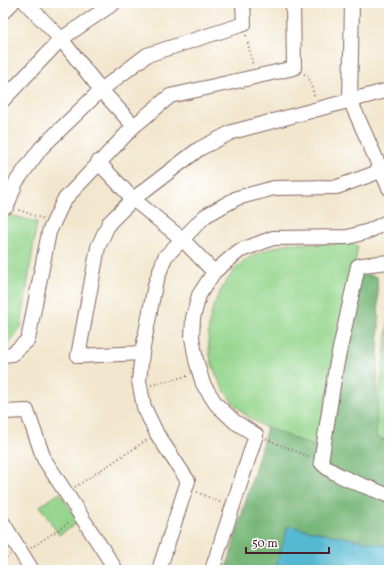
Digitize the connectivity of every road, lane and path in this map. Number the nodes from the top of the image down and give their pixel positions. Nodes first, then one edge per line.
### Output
1 (12, 3) edge
2 (26, 3) edge
3 (114, 3) edge
4 (243, 3) edge
5 (293, 3) edge
6 (352, 3) edge
7 (3, 12) edge
8 (244, 24) junction
9 (61, 39) junction
10 (294, 68) junction
11 (255, 77) junction
12 (101, 90) junction
13 (389, 90) edge
14 (3, 100) edge
15 (350, 100) junction
16 (318, 109) junction
17 (134, 126) junction
18 (98, 162) junction
19 (381, 171) junction
20 (389, 188) edge
21 (133, 199) junction
22 (5, 205) edge
23 (389, 221) edge
24 (53, 223) junction
25 (182, 239) junction
26 (389, 262) edge
27 (214, 272) junction
28 (142, 352) junction
29 (3, 355) edge
30 (200, 373) junction
31 (140, 388) junction
32 (3, 412) edge
33 (157, 434) junction
34 (256, 435) junction
35 (321, 462) junction
36 (186, 487) junction
37 (66, 493) junction
38 (389, 496) edge
39 (232, 508) junction
40 (80, 514) junction
41 (3, 523) edge
42 (22, 554) junction
43 (32, 570) edge
44 (116, 570) edge
45 (159, 570) edge
46 (212, 570) edge

1 - 7 street
2 - 9 street
3 - 9 street
4 - 8 street
5 - 10 street
6 - 15 street
8 - 11 path
8 - 12 street
9 - 12 street
9 - 14 street
10 - 11 street
10 - 16 path
11 - 17 street
12 - 17 street
12 - 22 street
13 - 15 street
15 - 16 street
15 - 19 street
16 - 21 street
17 - 18 street
18 - 21 street
18 - 24 street
19 - 20 street
19 - 25 street
21 - 25 street
21 - 28 street
22 - 24 path
23 - 27 street
24 - 29 street
25 - 27 street
25 - 28 street
26 - 35 street
27 - 30 street
28 - 31 street
30 - 31 path
30 - 34 street
31 - 33 street
32 - 37 street
33 - 36 street
33 - 37 path
34 - 35 path
34 - 39 street
35 - 38 street
36 - 39 path
36 - 45 street
37 - 40 street
39 - 46 street
40 - 42 path
40 - 44 street
41 - 42 street
42 - 43 street

